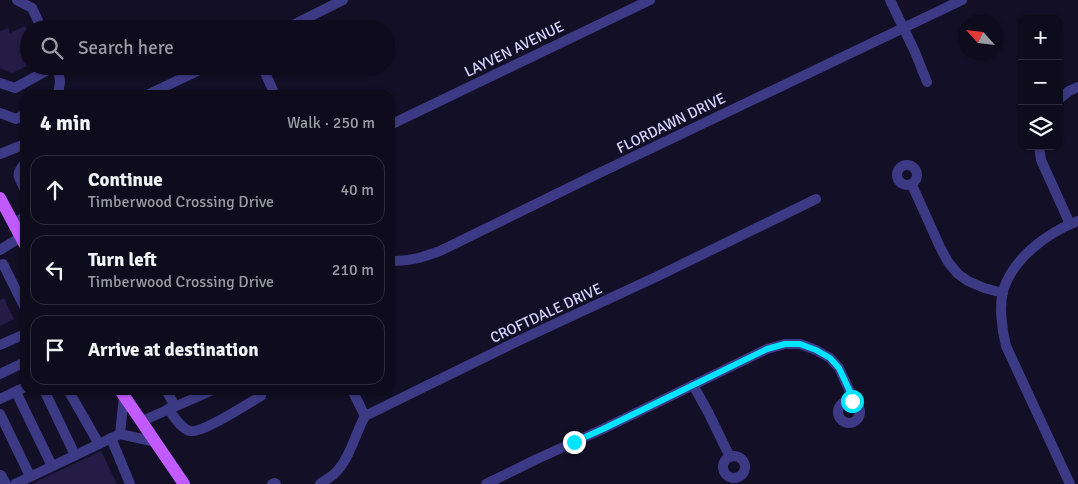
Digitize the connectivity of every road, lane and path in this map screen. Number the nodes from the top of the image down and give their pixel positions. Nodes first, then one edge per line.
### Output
1 (17, 0) edge
2 (650, 0) edge
3 (890, 0) edge
4 (962, 0) edge
5 (337, 1) edge
6 (38, 20) edge
7 (302, 20) edge
8 (904, 27) junction
9 (39, 75) edge
10 (58, 75) edge
11 (189, 75) edge
12 (266, 75) edge
13 (927, 82) dead end
14 (0, 83) edge
15 (1078, 87) edge
16 (59, 90) edge
17 (158, 90) edge
18 (273, 90) edge
19 (1063, 96) edge
20 (0, 113) edge
21 (20, 116) edge
22 (395, 123) edge
23 (20, 145) edge
24 (1040, 150) edge
25 (0, 154) edge
26 (912, 184) dead end
27 (0, 198) edge
28 (816, 199) dead end
29 (20, 220) edge
30 (1074, 222) edge
31 (13, 223) junction
32 (20, 236) edge
33 (20, 242) edge
34 (0, 250) edge
35 (395, 261) edge
36 (1, 262) edge
37 (1003, 292) junction
38 (20, 298) edge
39 (20, 336) edge
40 (0, 346) edge
41 (20, 364) edge
42 (0, 374) edge
43 (693, 385) junction
44 (20, 389) edge
45 (22, 395) edge
46 (46, 395) edge
47 (71, 395) edge
48 (122, 395) edge
49 (123, 395) edge
50 (168, 395) edge
51 (202, 395) edge
52 (261, 395) edge
53 (354, 395) edge
54 (0, 399) edge
55 (852, 401) dead end
56 (172, 408) junction
57 (0, 414) edge
58 (365, 416) junction
59 (142, 421) junction
60 (115, 436) junction
61 (156, 442) junction
62 (99, 444) junction
63 (75, 455) junction
64 (730, 457) dead end
65 (52, 466) junction
66 (30, 476) junction
67 (15, 484) edge
68 (130, 484) edge
69 (184, 484) edge
70 (320, 484) edge
71 (486, 484) edge
72 (1070, 484) edge

1 - 6 street
2 - 22 street, LAYVEN AVENUE
3 - 8 street
4 - 8 street, FLORDAWN DRIVE
5 - 7 street
8 - 13 street
8 - 35 street, FLORDAWN DRIVE
9 - 14 street
10 - 16 street
11 - 17 street
12 - 18 street
15 - 19 street
20 - 21 street
23 - 25 street
24 - 30 street
26 - 37 street
27 - 31 main road
28 - 58 street, CROFTDALE DRIVE
29 - 31 street
30 - 37 street
31 - 32 main road
33 - 34 street
36 - 38 street
37 - 72 street
39 - 40 street
41 - 42 street
43 - 55 street
43 - 64 street
43 - 71 street
44 - 54 street
45 - 65 street
46 - 63 street
47 - 62 street
48 - 60 street
49 - 59 main road
50 - 56 street
51 - 56 street
52 - 56 street
53 - 58 street
56 - 59 street
57 - 66 street
58 - 70 street
59 - 61 main road
60 - 61 street
60 - 62 street
60 - 68 street
61 - 69 main road
62 - 63 street
63 - 65 street
65 - 66 street
66 - 67 street

